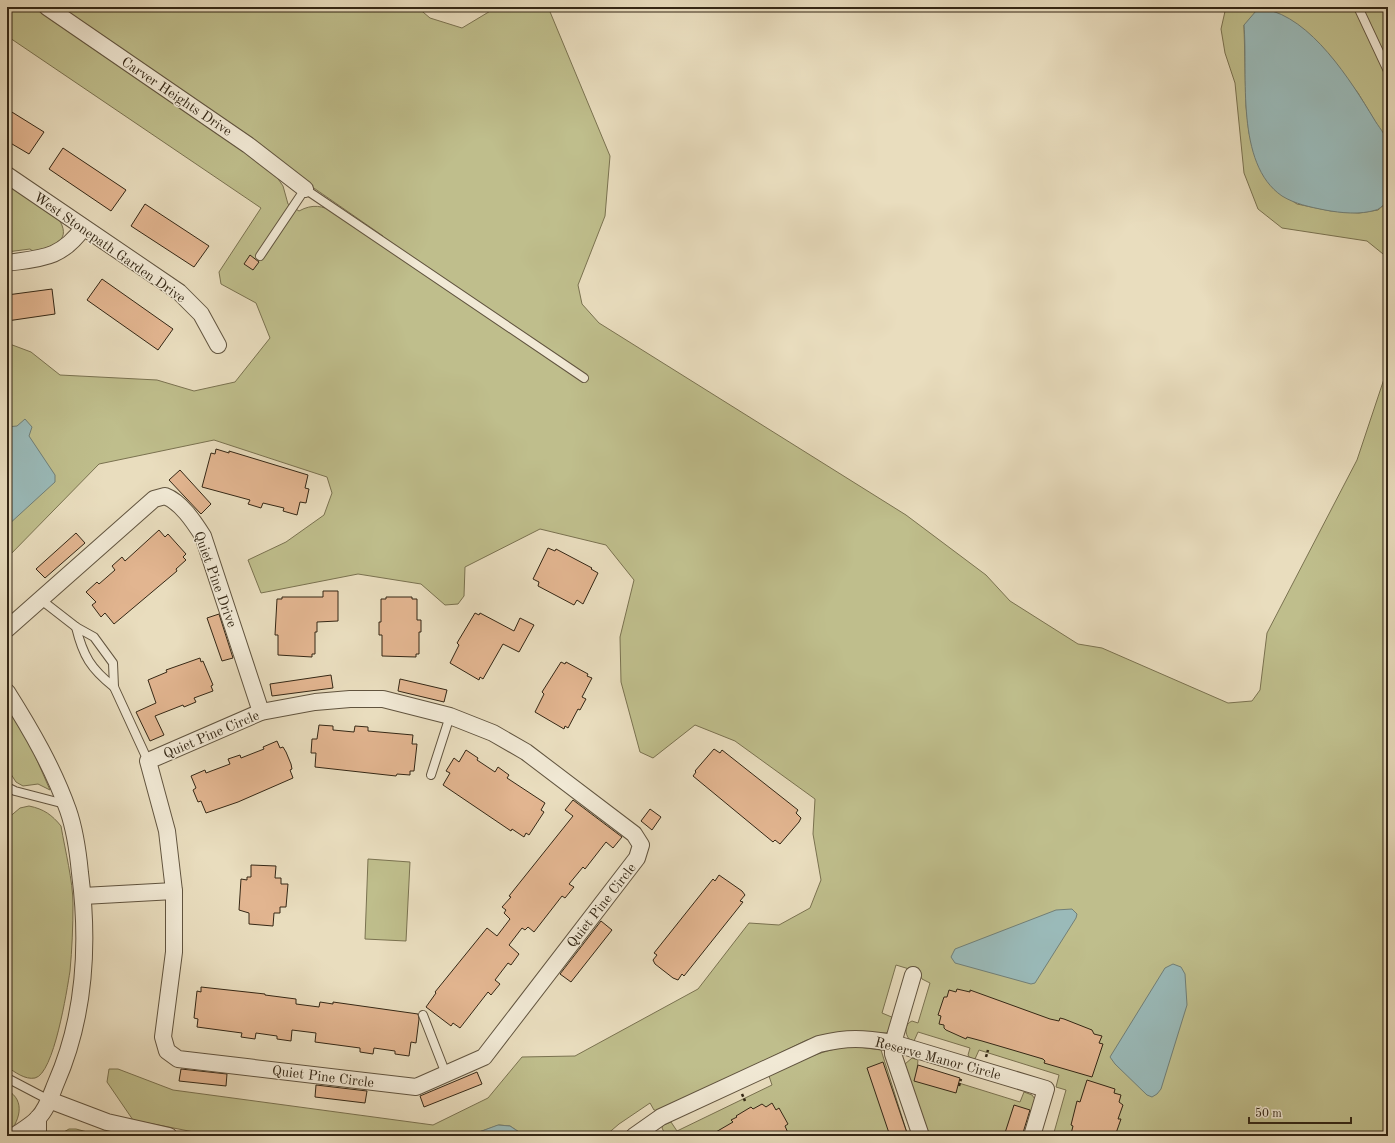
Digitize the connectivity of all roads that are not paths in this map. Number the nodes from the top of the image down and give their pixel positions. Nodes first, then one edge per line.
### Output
1 (47, 7) edge
2 (1358, 7) edge
3 (1388, 71) edge
4 (7, 175) edge
5 (305, 189) junction
6 (83, 228) junction
7 (260, 256) dead end
8 (7, 262) edge
9 (218, 345) dead end
10 (584, 378) dead end
11 (40, 599) junction
12 (76, 627) junction
13 (7, 629) edge
14 (114, 688) junction
15 (7, 692) edge
16 (260, 712) junction
17 (450, 716) junction
18 (148, 761) junction
19 (431, 775) dead end
20 (7, 787) edge
21 (65, 804) junction
22 (174, 891) junction
23 (83, 896) junction
24 (913, 975) dead end
25 (423, 1016) dead end
26 (893, 1043) junction
27 (446, 1074) junction
28 (7, 1078) edge
29 (49, 1100) junction
30 (38, 1118) junction
31 (145, 1134) edge
32 (14, 1136) edge
33 (38, 1136) edge
34 (169, 1136) edge
35 (634, 1136) edge
36 (921, 1136) edge
37 (1032, 1136) edge

1 - 5 street, Carver Heights Drive
2 - 3 lane
4 - 6 street, West Stonepath Garden Drive
5 - 7 lane
5 - 10 lane
6 - 8 street
6 - 9 street, West Stonepath Garden Drive
11 - 12 lane
11 - 13 street, Quiet Pine Drive
11 - 16 street, Quiet Pine Drive
12 - 14 lane
12 - 14 lane
14 - 18 lane
15 - 21 street
16 - 17 street, Quiet Pine Circle
16 - 18 street, Quiet Pine Circle
17 - 19 lane
17 - 27 street, Quiet Pine Circle
18 - 22 street, Quiet Pine Circle
20 - 21 lane
21 - 23 street
22 - 23 street
22 - 27 street, Quiet Pine Circle
23 - 29 street
24 - 26 street
25 - 27 lane
26 - 35 street, Reserve Manor Circle
26 - 36 street
26 - 37 street, Reserve Manor Circle
28 - 29 lane
29 - 30 street
29 - 31 street
30 - 32 street
30 - 33 street
31 - 34 street

